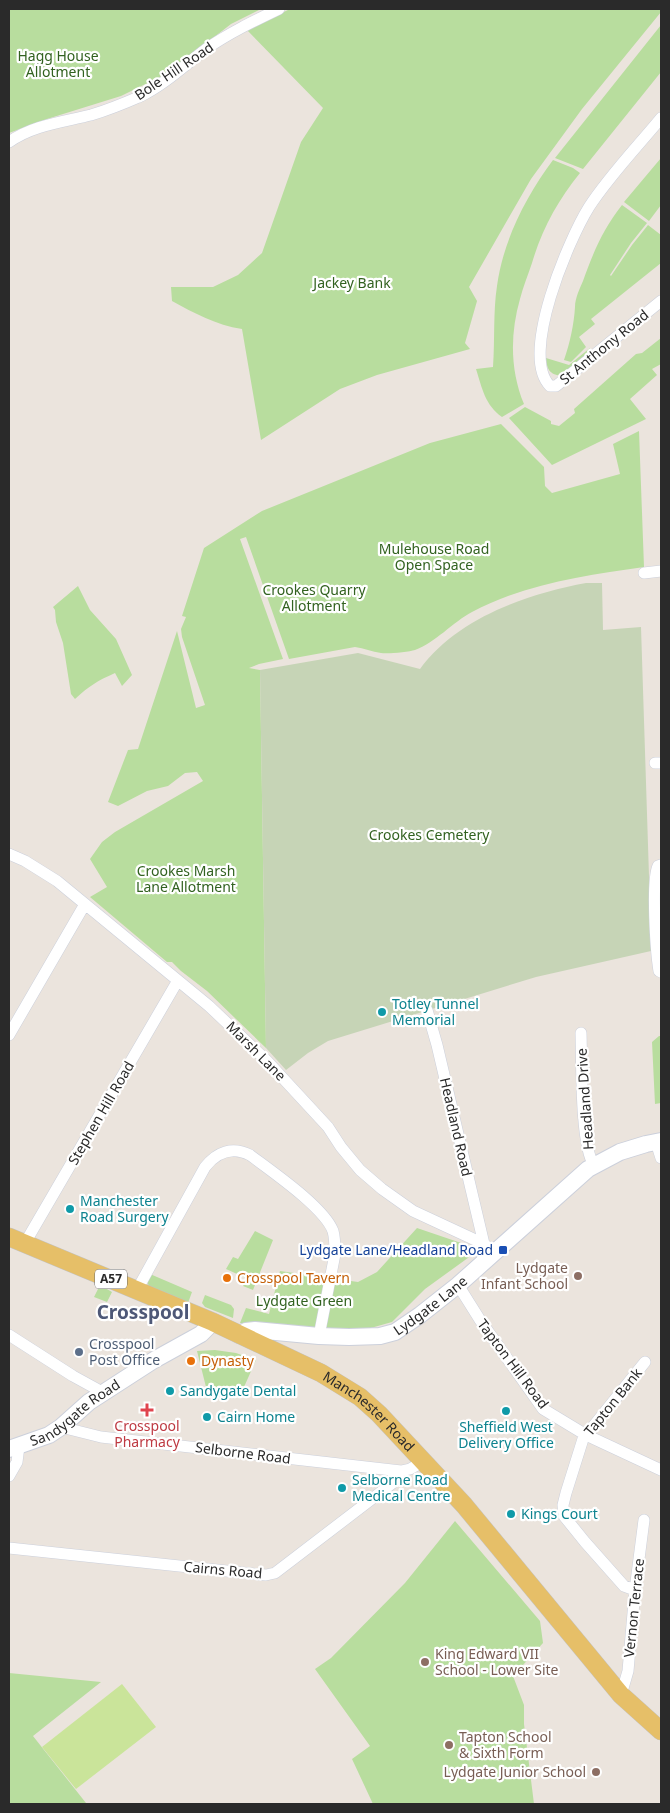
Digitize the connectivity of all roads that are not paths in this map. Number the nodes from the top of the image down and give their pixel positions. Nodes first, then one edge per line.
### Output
1 (279, 9) edge
2 (661, 118) edge
3 (9, 142) edge
4 (661, 301) edge
5 (661, 571) edge
6 (644, 573) dead end
7 (9, 854) edge
8 (661, 865) edge
9 (84, 904) junction
10 (661, 972) edge
11 (178, 982) junction
12 (427, 1010) dead end
13 (581, 1032) dead end
14 (9, 1034) edge
15 (659, 1141) edge
16 (661, 1158) edge
17 (594, 1165) junction
18 (17, 1240) edge
19 (489, 1248) junction
20 (458, 1284) junction
21 (136, 1290) junction
22 (213, 1322) junction
23 (272, 1331) junction
24 (9, 1335) edge
25 (239, 1335) junction
26 (319, 1336) junction
27 (260, 1345) junction
28 (645, 1362) dead end
29 (104, 1393) junction
30 (61, 1427) junction
31 (586, 1435) junction
32 (14, 1447) edge
33 (424, 1461) junction
34 (661, 1470) edge
35 (401, 1471) junction
36 (9, 1476) edge
37 (644, 1520) dead end
38 (9, 1548) edge
39 (635, 1590) junction
40 (621, 1695) junction
41 (661, 1731) edge

1 - 3 street, Bole Hill Road
2 - 4 street, St Anthony Road
5 - 6 street
7 - 9 street, Marsh Lane
8 - 10 street
9 - 11 street, Marsh Lane
9 - 14 street
11 - 18 street, Stephen Hill Road
11 - 19 street, Marsh Lane
12 - 19 street, Headland Road
13 - 17 street, Headland Drive
15 - 16 street
15 - 17 street, Lydgate Lane
17 - 19 street, Lydgate Lane
18 - 21 main road, Manchester Road / A57
19 - 20 street, Lydgate Lane
20 - 26 street, Lydgate Lane
20 - 31 street, Tapton Hill Road
21 - 22 main road, Manchester Road / A57
21 - 26 street
22 - 25 main road, Manchester Road / A57
22 - 29 street, Sandygate Road
23 - 25 street, Lydgate Lane
23 - 26 street, Lydgate Lane
23 - 27 street
24 - 29 street
25 - 27 main road, Manchester Road / A57
27 - 33 main road, Manchester Road / A57
28 - 31 street, Tapton Bank
29 - 30 street, Sandygate Road
30 - 32 street, Sandygate Road
30 - 35 street, Selborne Road
31 - 34 street, Tapton Hill Road
31 - 39 street, Tapton Bank
32 - 36 street
33 - 35 street, Selborne Road
33 - 40 main road, Manchester Road / A57
35 - 38 street, Cairns Road
37 - 39 street, Vernon Terrace
39 - 40 street, Vernon Terrace
40 - 41 main road, Manchester Road / A57

